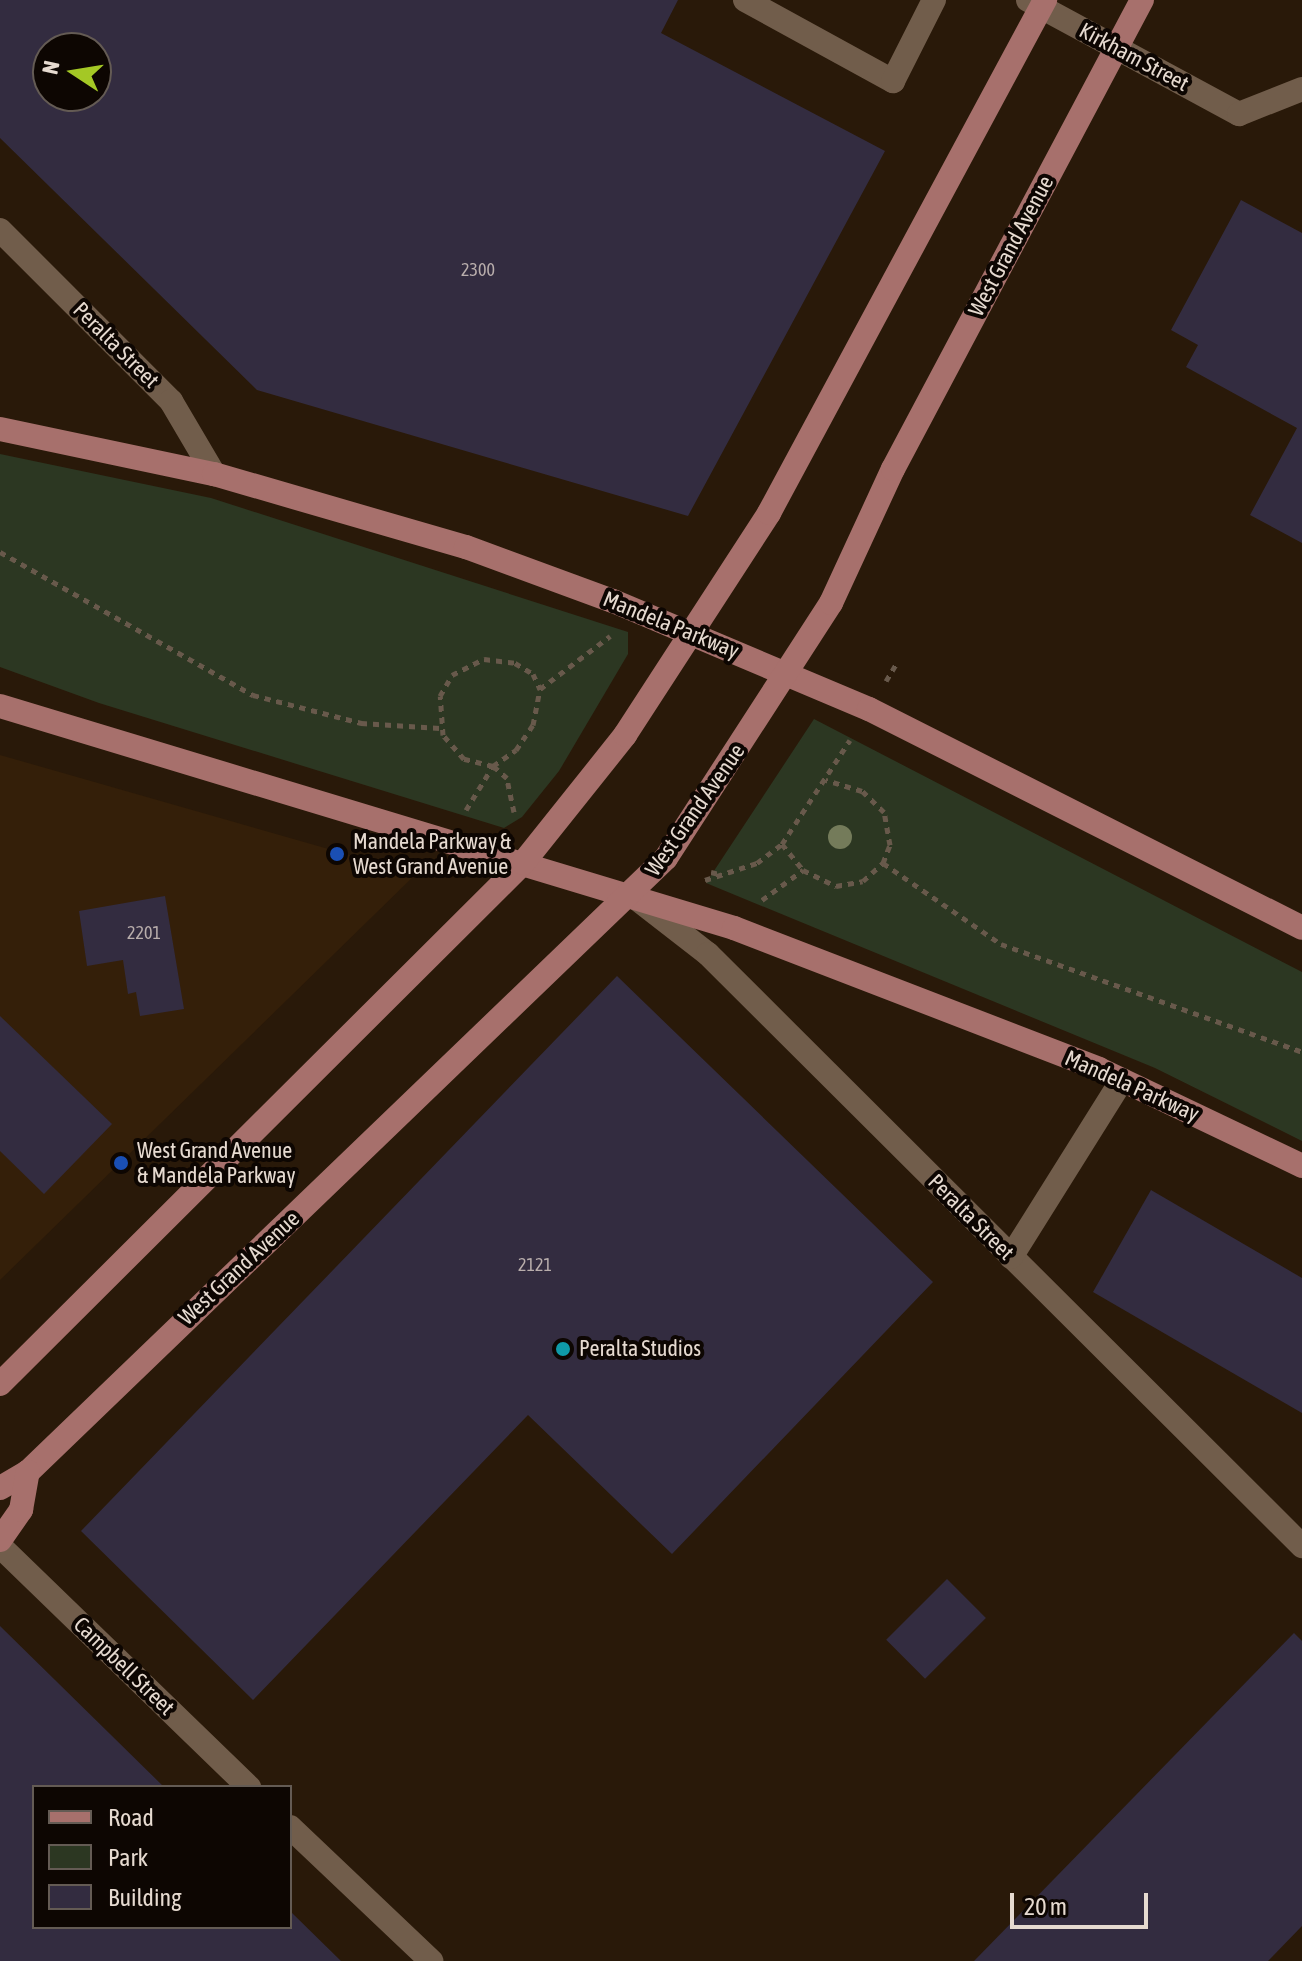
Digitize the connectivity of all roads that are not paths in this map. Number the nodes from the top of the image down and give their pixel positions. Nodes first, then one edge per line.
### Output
1 (745, 0) edge
2 (934, 0) edge
3 (1142, 0) edge
4 (1038, 2) edge
5 (1117, 47) junction
6 (1302, 89) edge
7 (0, 230) edge
8 (0, 429) edge
9 (214, 474) junction
10 (693, 633) junction
11 (787, 672) junction
12 (0, 706) edge
13 (523, 863) junction
14 (632, 896) junction
15 (1302, 928) edge
16 (1122, 1080) junction
17 (1302, 1166) edge
18 (1011, 1257) junction
19 (0, 1384) edge
20 (28, 1472) junction
21 (0, 1488) edge
22 (0, 1543) edge
23 (1302, 1546) edge
24 (247, 1785) edge
25 (292, 1829) edge
26 (431, 1961) edge

1 - 2 street
3 - 5 main road, West Grand Avenue
4 - 5 street, Kirkham Street
4 - 10 main road
5 - 6 street, Kirkham Street
5 - 11 main road, West Grand Avenue
7 - 9 street, Peralta Street
8 - 9 main road, Mandela Parkway
9 - 10 main road, Mandela Parkway
10 - 11 main road, Mandela Parkway
10 - 13 main road
11 - 14 main road, West Grand Avenue
11 - 15 main road, Mandela Parkway
12 - 13 main road, Mandela Parkway
13 - 14 main road, Mandela Parkway
13 - 19 main road
14 - 16 main road, Mandela Parkway
14 - 18 street, Peralta Street
14 - 20 main road, West Grand Avenue
16 - 17 main road, Mandela Parkway
16 - 18 street
18 - 23 street, Peralta Street
20 - 21 main road, West Grand Avenue
20 - 22 main road
22 - 24 street, Campbell Street
25 - 26 street

